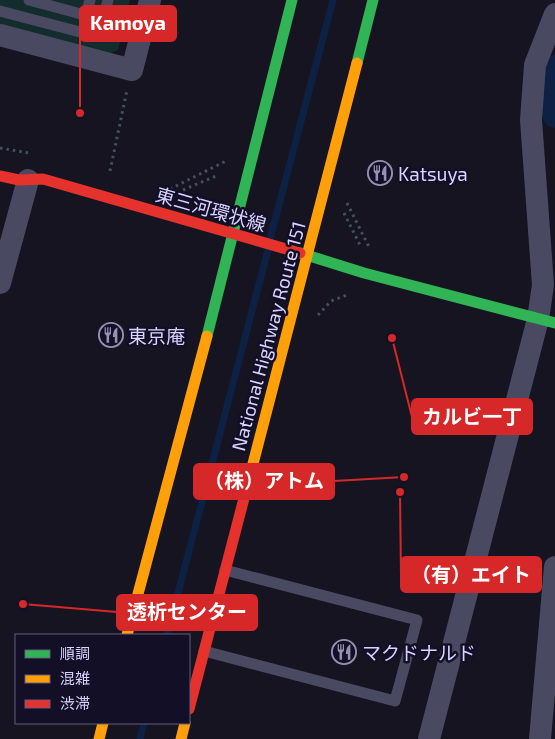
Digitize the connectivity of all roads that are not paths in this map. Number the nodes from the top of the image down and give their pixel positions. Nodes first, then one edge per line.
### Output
1 (29, 0) edge
2 (90, 0) edge
3 (108, 0) edge
4 (150, 0) edge
5 (292, 0) edge
6 (373, 0) edge
7 (0, 11) edge
8 (555, 14) edge
9 (0, 36) edge
10 (0, 176) edge
11 (28, 180) junction
12 (235, 233) junction
13 (307, 256) junction
14 (0, 283) edge
15 (546, 321) edge
16 (555, 567) edge
17 (226, 570) junction
18 (127, 634) edge
19 (204, 652) junction
20 (190, 706) edge
21 (103, 724) edge
22 (185, 724) edge
23 (99, 739) edge
24 (181, 739) edge
25 (429, 739) edge
26 (540, 739) edge

1 - 2 lane
3 - 7 lane
4 - 9 street
5 - 12 main road
6 - 13 main road, National Highway Route 151
8 - 15 street
10 - 11 main road, 東三河環状線
11 - 12 main road, 東三河環状線
11 - 14 street
12 - 13 main road, 東三河環状線
12 - 18 main road
13 - 15 main road, 東三河環状線
13 - 17 main road, National Highway Route 151
15 - 25 street
16 - 26 street
17 - 19 main road, National Highway Route 151
17 - 19 lane
19 - 20 main road, National Highway Route 151
21 - 23 main road
22 - 24 main road

